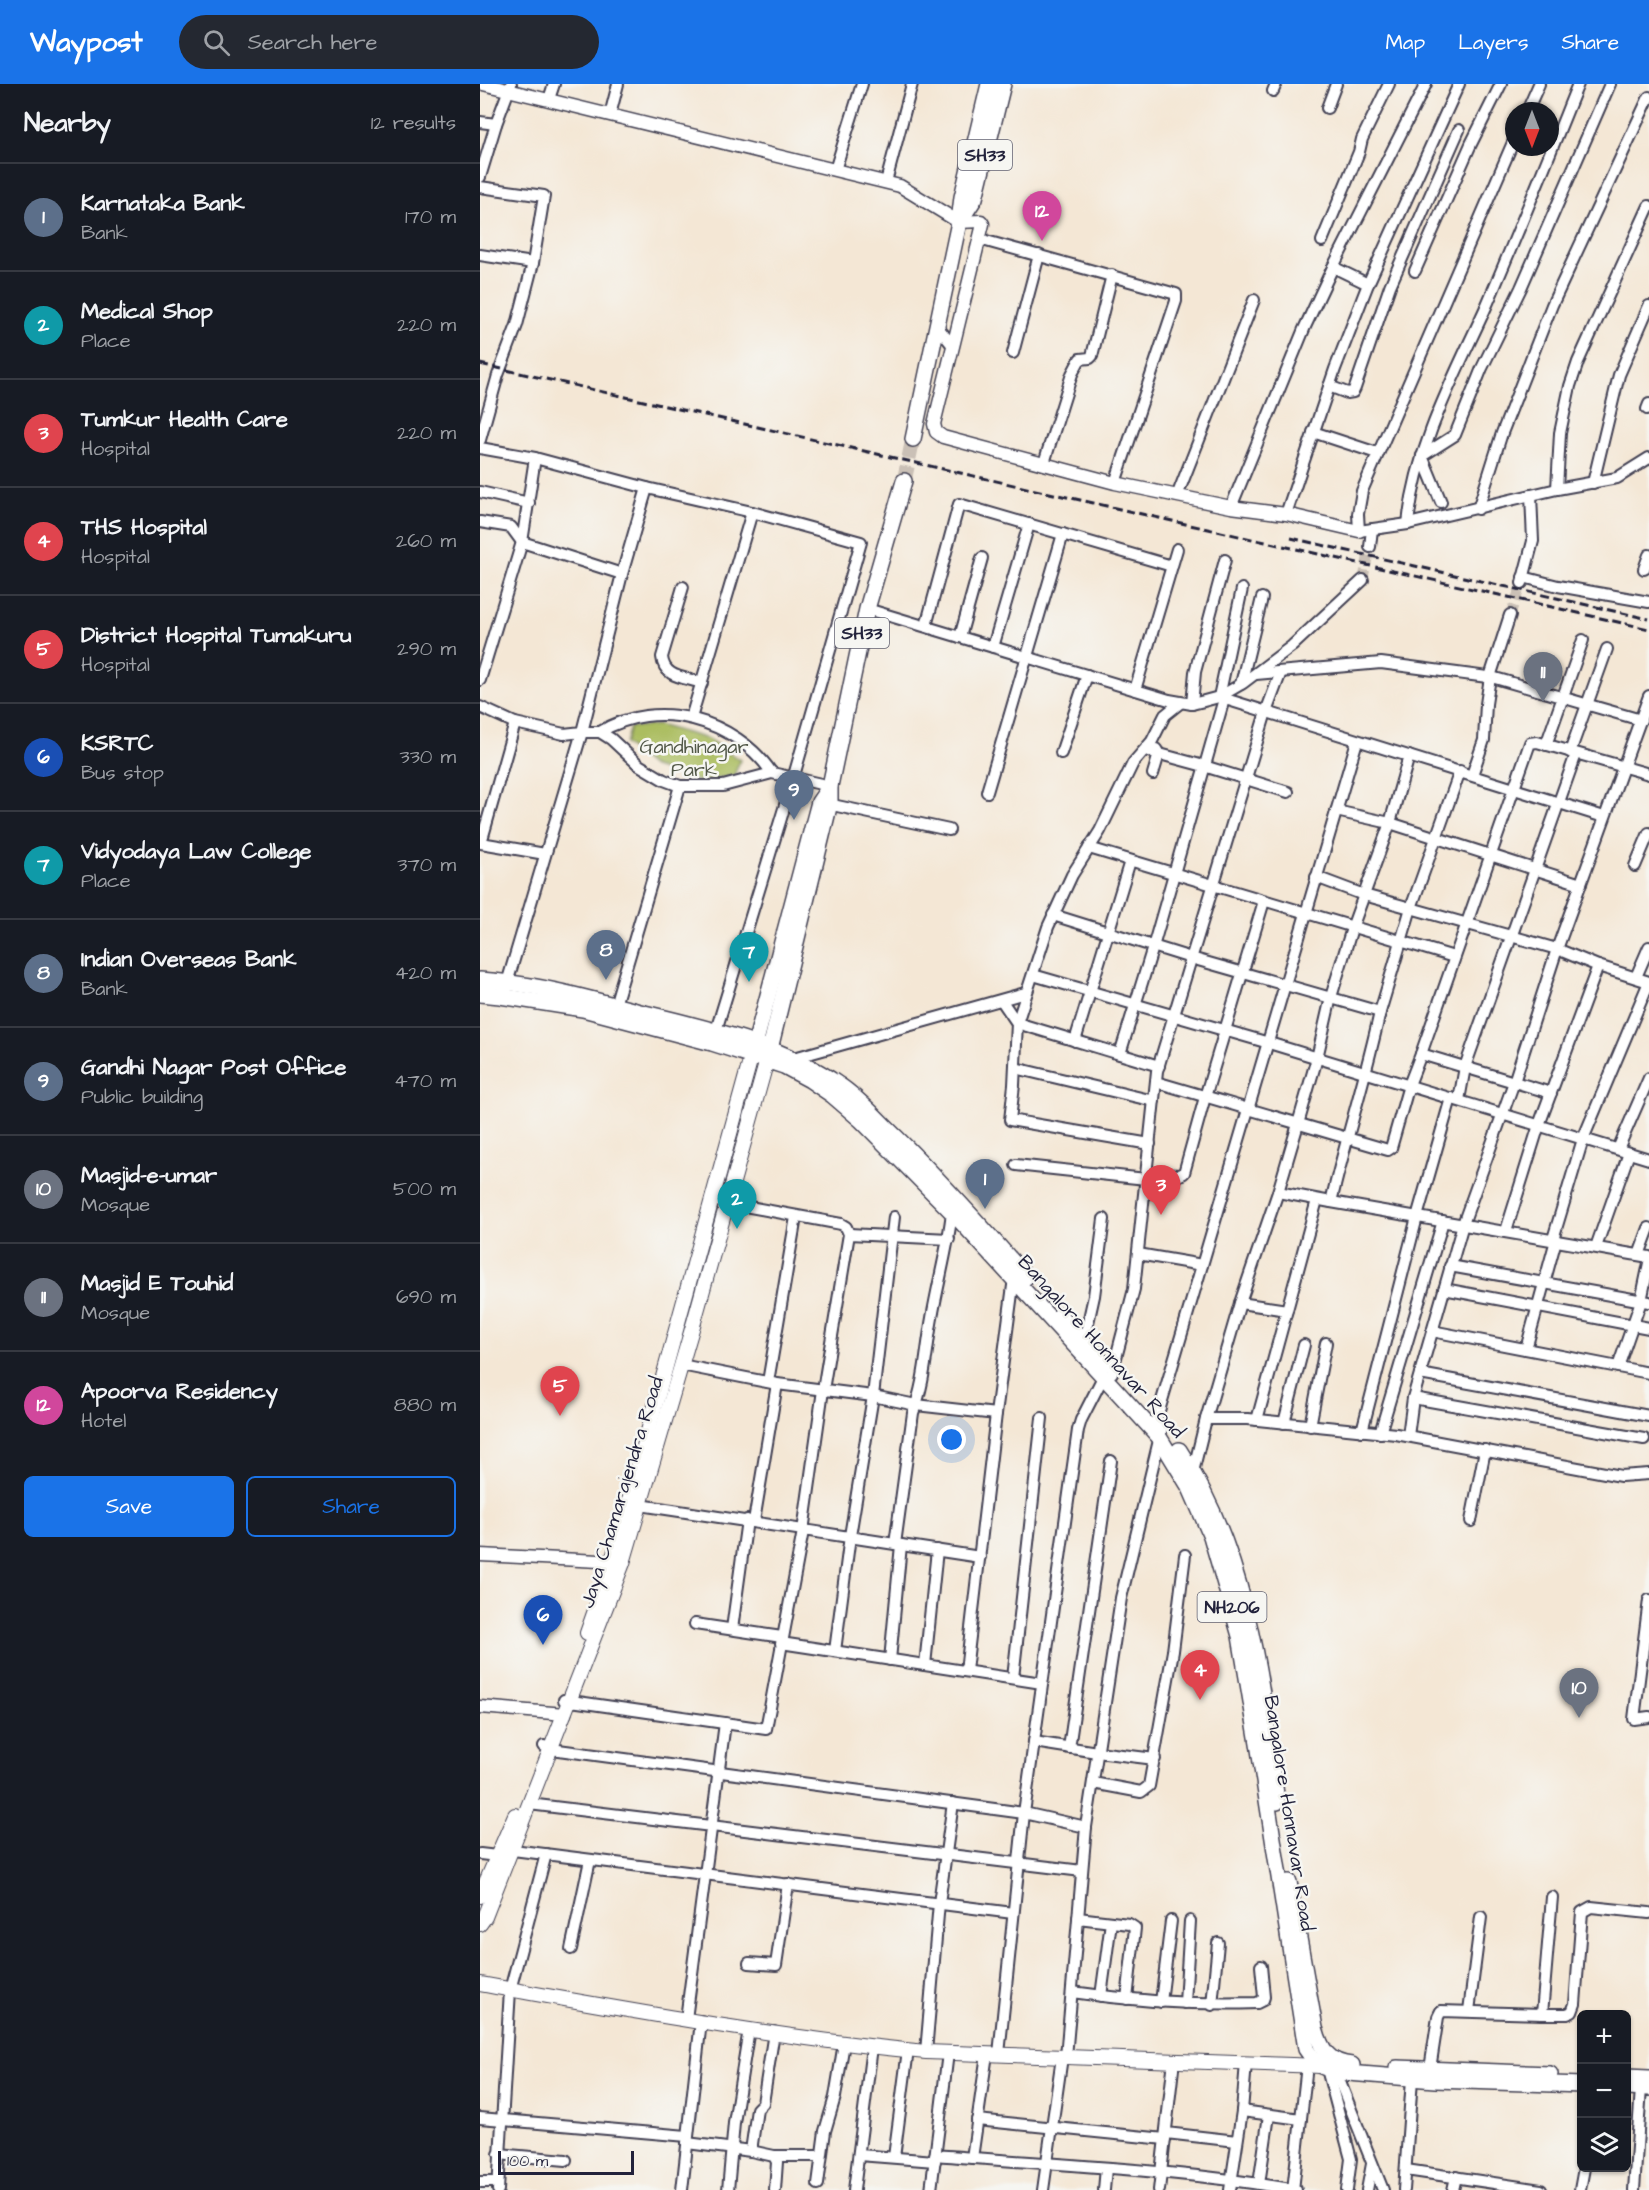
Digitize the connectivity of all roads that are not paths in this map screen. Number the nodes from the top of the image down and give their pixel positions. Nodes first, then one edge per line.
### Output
1 (483, 84) edge
2 (554, 84) edge
3 (618, 84) edge
4 (862, 84) edge
5 (912, 84) edge
6 (989, 84) edge
7 (1003, 84) edge
8 (1335, 84) edge
9 (1389, 84) edge
10 (1426, 84) edge
11 (1459, 84) edge
12 (1501, 84) edge
13 (1539, 84) edge
14 (1578, 84) edge
15 (1610, 84) edge
16 (510, 87) edge
17 (1649, 97) edge
18 (549, 99) junction
19 (1531, 102) edge
20 (1327, 108) dead end
21 (610, 115) junction
22 (480, 122) edge
23 (496, 124) junction
24 (1459, 130) dead end
25 (1507, 156) edge
26 (835, 170) junction
27 (480, 177) edge
28 (886, 182) junction
29 (480, 187) edge
30 (1649, 206) edge
31 (959, 222) junction
32 (979, 239) junction
33 (1322, 241) dead end
34 (480, 255) edge
35 (1039, 255) junction
36 (533, 263) junction
37 (1333, 267) junction
38 (1415, 271) dead end
39 (1112, 275) junction
40 (1368, 284) junction
41 (1254, 300) dead end
42 (1649, 306) edge
43 (937, 326) junction
44 (953, 346) junction
45 (1013, 352) dead end
46 (1329, 386) junction
47 (1313, 432) junction
48 (913, 439) tunnel mouth
49 (480, 440) edge
50 (480, 448) edge
51 (1377, 453) junction
52 (1422, 456) junction
53 (535, 458) junction
54 (1649, 458) edge
55 (1044, 463) junction
56 (904, 481) tunnel mouth
57 (1115, 483) junction
58 (1593, 483) junction
59 (647, 488) junction
60 (1557, 489) junction
61 (480, 492) edge
62 (1531, 495) junction
63 (1177, 496) junction
64 (1441, 502) dead end
65 (529, 503) junction
66 (1231, 507) junction
67 (1478, 509) junction
68 (752, 512) junction
69 (1286, 514) junction
70 (480, 522) edge
71 (1029, 524) junction
72 (1408, 524) junction
73 (1366, 530) junction
74 (1063, 534) junction
75 (522, 542) junction
76 (1370, 547) tunnel mouth
77 (1178, 549) dead end
78 (1649, 555) edge
79 (982, 558) dead end
80 (1225, 560) dead end
81 (1172, 566) junction
82 (1644, 569) dead end
83 (622, 574) junction
84 (1363, 580) tunnel mouth
85 (683, 587) dead end
86 (1242, 589) dead end
87 (1262, 598) dead end
88 (1649, 602) edge
89 (867, 609) junction
90 (1509, 615) tunnel mouth
91 (926, 626) junction
92 (960, 637) junction
93 (1583, 640) dead end
94 (993, 647) junction
95 (1607, 649) dead end
96 (1027, 657) junction
97 (1281, 672) junction
98 (1087, 675) junction
99 (1254, 675) junction
100 (1490, 677) junction
101 (480, 680) edge
102 (702, 683) junction
103 (1241, 684) junction
104 (1135, 690) junction
105 (1563, 696) junction
106 (1649, 696) edge
107 (1222, 698) junction
108 (1180, 703) junction
109 (1192, 704) junction
110 (1588, 704) junction
111 (480, 707) edge
112 (1266, 712) junction
113 (691, 718) junction
114 (1641, 720) junction
115 (515, 723) junction
116 (582, 732) junction
117 (600, 732) junction
118 (1152, 741) junction
119 (1358, 741) junction
120 (1546, 745) junction
121 (1145, 750) junction
122 (1061, 753) dead end
123 (1573, 753) junction
124 (1159, 754) junction
125 (1409, 756) junction
126 (1204, 766) junction
127 (1624, 768) junction
128 (1460, 771) junction
129 (772, 773) junction
130 (1153, 774) dead end
131 (1649, 774) edge
132 (1472, 775) junction
133 (1245, 778) junction
134 (793, 779) junction
135 (680, 786) junction
136 (830, 786) junction
137 (1514, 787) junction
138 (987, 792) dead end
139 (1288, 792) dead end
140 (825, 803) junction
141 (1560, 803) junction
142 (1336, 811) junction
143 (1604, 817) junction
144 (1390, 823) junction
145 (949, 830) dead end
146 (1649, 833) edge
147 (1436, 837) junction
148 (481, 843) edge
149 (1089, 848) junction
150 (545, 854) junction
151 (1491, 854) junction
152 (1130, 861) junction
153 (1635, 866) dead end
154 (1536, 869) junction
155 (1174, 874) junction
156 (1316, 878) junction
157 (1581, 884) junction
158 (1212, 885) junction
159 (1364, 895) junction
160 (1264, 901) junction
161 (1411, 908) junction
162 (1306, 913) junction
163 (1053, 915) junction
164 (1466, 923) junction
165 (1352, 928) junction
166 (1108, 933) junction
167 (1510, 937) junction
168 (1401, 942) junction
169 (1153, 947) junction
170 (1649, 947) edge
171 (1557, 949) junction
172 (1454, 957) junction
173 (1191, 958) junction
174 (1598, 966) junction
175 (1242, 973) junction
176 (1033, 975) junction
177 (1635, 977) junction
178 (480, 980) edge
179 (507, 982) junction
180 (1649, 982) edge
181 (1286, 985) junction
182 (1090, 992) junction
183 (1025, 993) junction
184 (480, 994) edge
185 (1331, 997) junction
186 (1002, 1001) junction
187 (615, 1005) junction
188 (1135, 1005) junction
189 (1380, 1012) junction
190 (1173, 1016) junction
191 (1017, 1023) junction
192 (1225, 1031) junction
193 (714, 1037) junction
194 (1075, 1041) junction
195 (1269, 1043) junction
196 (761, 1052) junction
197 (1120, 1054) junction
198 (1421, 1054) junction
199 (794, 1058) junction
200 (1317, 1058) junction
201 (1159, 1066) junction
202 (1465, 1066) junction
203 (1015, 1068) junction
204 (1366, 1072) junction
205 (1649, 1078) edge
206 (1156, 1082) junction
207 (1514, 1082) junction
208 (1409, 1085) junction
209 (1551, 1093) junction
210 (1205, 1097) junction
211 (1455, 1099) junction
212 (1154, 1101) junction
213 (1248, 1110) junction
214 (1503, 1115) junction
215 (1298, 1124) junction
216 (1539, 1125) junction
217 (1346, 1137) junction
218 (1583, 1138) junction
219 (1150, 1144) junction
220 (1624, 1151) junction
221 (1649, 1159) edge
222 (1016, 1165) dead end
223 (1146, 1176) junction
224 (1278, 1192) junction
225 (712, 1200) junction
226 (1317, 1200) junction
227 (1331, 1202) junction
228 (727, 1203) junction
229 (952, 1212) junction
230 (796, 1217) junction
231 (894, 1217) dead end
232 (1417, 1217) junction
233 (1104, 1219) dead end
234 (1443, 1221) junction
235 (1463, 1224) junction
236 (1649, 1228) edge
237 (1506, 1231) junction
238 (849, 1234) junction
239 (891, 1237) junction
240 (949, 1239) junction
241 (1554, 1240) junction
242 (1596, 1247) junction
243 (1138, 1254) junction
244 (1644, 1256) edge
245 (1649, 1263) edge
246 (1202, 1264) junction
247 (1450, 1266) junction
248 (1014, 1278) junction
249 (1544, 1285) junction
250 (1444, 1288) junction
251 (1033, 1292) junction
252 (1645, 1301) edge
253 (1240, 1303) junction
254 (1538, 1308) junction
255 (1287, 1310) junction
256 (1632, 1325) junction
257 (1649, 1328) edge
258 (1432, 1331) junction
259 (1084, 1341) junction
260 (1326, 1343) dead end
261 (1304, 1345) dead end
262 (1526, 1349) junction
263 (681, 1365) junction
264 (1618, 1367) junction
265 (1649, 1373) edge
266 (1420, 1374) junction
267 (1108, 1375) junction
268 (772, 1383) junction
269 (822, 1390) junction
270 (873, 1396) junction
271 (1413, 1398) junction
272 (916, 1405) junction
273 (996, 1414) junction
274 (1649, 1416) edge
275 (1042, 1418) dead end
276 (1206, 1419) junction
277 (1257, 1420) junction
278 (1284, 1423) junction
279 (1310, 1426) junction
280 (1157, 1429) junction
281 (1362, 1431) junction
282 (1380, 1433) junction
283 (1408, 1436) junction
284 (1644, 1440) dead end
285 (1485, 1450) junction
286 (1111, 1461) dead end
287 (1649, 1474) edge
288 (1191, 1481) junction
289 (640, 1506) junction
290 (751, 1521) junction
291 (1471, 1521) dead end
292 (803, 1531) junction
293 (850, 1536) junction
294 (898, 1545) junction
295 (937, 1550) junction
296 (480, 1555) edge
297 (1185, 1555) dead end
298 (980, 1557) junction
299 (617, 1562) junction
300 (1649, 1600) edge
301 (695, 1624) dead end
302 (732, 1629) junction
303 (781, 1640) junction
304 (835, 1651) junction
305 (890, 1660) junction
306 (925, 1665) junction
307 (966, 1671) junction
308 (1645, 1671) edge
309 (1013, 1678) junction
310 (1042, 1683) junction
311 (480, 1707) edge
312 (564, 1707) junction
313 (1649, 1717) edge
314 (725, 1723) junction
315 (1034, 1742) junction
316 (547, 1748) junction
317 (1070, 1748) junction
318 (1097, 1752) junction
319 (1155, 1759) junction
320 (718, 1770) junction
321 (1093, 1783) junction
322 (953, 1803) junction
323 (529, 1804) junction
324 (1024, 1813) junction
325 (710, 1825) junction
326 (1086, 1827) junction
327 (503, 1852) junction
328 (480, 1854) edge
329 (546, 1854) junction
330 (946, 1854) junction
331 (590, 1860) junction
332 (1019, 1863) junction
333 (1082, 1871) junction
334 (704, 1874) junction
335 (788, 1884) junction
336 (480, 1896) edge
337 (1552, 1897) dead end
338 (939, 1903) junction
339 (1013, 1913) junction
340 (1649, 1913) edge
341 (1481, 1917) dead end
342 (1078, 1918) junction
343 (1171, 1921) dead end
344 (1190, 1921) dead end
345 (1110, 1922) junction
346 (480, 1924) edge
347 (1218, 1943) dead end
348 (571, 1949) dead end
349 (749, 1963) dead end
350 (1261, 1966) dead end
351 (480, 1984) edge
352 (510, 1990) junction
353 (1072, 1992) junction
354 (1101, 1996) junction
355 (1127, 1999) junction
356 (1161, 2002) junction
357 (1185, 2003) junction
358 (1212, 2005) junction
359 (1469, 2011) junction
360 (1542, 2014) junction
361 (686, 2019) junction
362 (701, 2021) junction
363 (749, 2029) junction
364 (774, 2032) junction
365 (844, 2043) junction
366 (872, 2047) junction
367 (908, 2050) junction
368 (926, 2052) junction
369 (948, 2053) junction
370 (993, 2054) junction
371 (1064, 2057) junction
372 (1174, 2060) junction
373 (1246, 2063) junction
374 (1325, 2067) junction
375 (1430, 2069) junction
376 (1577, 2075) edge
377 (1412, 2079) junction
378 (1577, 2085) edge
379 (1641, 2085) edge
380 (1242, 2111) junction
381 (1269, 2115) junction
382 (480, 2118) edge
383 (501, 2119) junction
384 (1301, 2119) junction
385 (977, 2121) junction
386 (1052, 2128) junction
387 (1165, 2136) junction
388 (687, 2139) junction
389 (1237, 2141) junction
390 (732, 2148) junction
391 (751, 2151) junction
392 (499, 2154) junction
393 (859, 2155) junction
394 (774, 2156) junction
395 (821, 2156) junction
396 (894, 2157) junction
397 (935, 2158) junction
398 (972, 2158) junction
399 (566, 2160) dead end
400 (1372, 2162) junction
401 (1047, 2164) junction
402 (1106, 2168) junction
403 (1406, 2169) junction
404 (1162, 2172) junction
405 (1583, 2172) edge
406 (1456, 2177) junction
407 (480, 2182) edge
408 (818, 2184) dead end
409 (1259, 2184) junction
410 (1231, 2185) edge
411 (497, 2186) edge
412 (682, 2190) edge
413 (728, 2190) edge
414 (775, 2190) edge
415 (854, 2190) edge
416 (931, 2190) edge
417 (1042, 2190) edge
418 (1104, 2190) edge
419 (1159, 2190) edge
420 (1294, 2190) edge
421 (1347, 2190) edge
422 (1367, 2190) edge
423 (1383, 2190) edge
424 (1404, 2190) edge
425 (1453, 2190) edge
426 (1541, 2190) edge
427 (1580, 2190) edge
428 (1634, 2190) edge

1 - 16 street
2 - 18 street
3 - 21 street
4 - 26 street
5 - 28 street
6 - 31 main road, SH33
7 - 31 main road, SH33
8 - 20 street
9 - 33 street
10 - 37 street
11 - 40 street
12 - 38 street
13 - 19 street
14 - 52 street
15 - 52 street
16 - 18 street
16 - 23 street
17 - 67 street
18 - 21 street
21 - 26 street
22 - 23 street
23 - 27 street
24 - 46 street
25 - 51 street
26 - 28 street
28 - 31 street
29 - 36 street
30 - 60 street
31 - 32 street
31 - 43 main road, SH33
32 - 35 street
32 - 44 street
34 - 36 street
35 - 39 street
35 - 45 street
36 - 49 street
37 - 40 street
37 - 66 street
39 - 55 street
39 - 57 street
40 - 46 street
41 - 63 street
42 - 58 street
43 - 44 street
43 - 48 main road, SH33
44 - 55 street
46 - 47 street
47 - 51 street
47 - 69 street
50 - 53 street
51 - 73 street
52 - 64 street
52 - 72 street
53 - 59 street
53 - 65 street
54 - 58 street
55 - 57 street
56 - 89 main road, SH33
57 - 63 street
58 - 60 street
59 - 68 street
59 - 83 street
60 - 62 street
61 - 65 street
62 - 67 street
62 - 88 street
63 - 66 street
65 - 75 street
66 - 69 street
67 - 72 street
68 - 102 street
68 - 134 street
69 - 73 street
70 - 75 street
71 - 74 street
71 - 91 street
71 - 94 street
72 - 73 street
73 - 76 street
74 - 81 street
74 - 96 street
75 - 83 street
75 - 101 street
77 - 81 street
78 - 82 street
79 - 92 street
80 - 109 street
81 - 104 street
83 - 116 street
84 - 99 street
85 - 102 street
86 - 107 street
87 - 103 street
89 - 91 street
89 - 136 main road, SH33
90 - 100 street
91 - 92 street
92 - 94 street
93 - 105 street
94 - 96 street
95 - 110 street
96 - 98 street
96 - 138 street
97 - 99 street
97 - 100 street
97 - 112 street
98 - 104 street
98 - 122 street
99 - 103 street
100 - 105 street
100 - 132 street
102 - 113 street
103 - 107 street
104 - 108 street
105 - 110 street
105 - 120 street
106 - 114 street
107 - 109 street
107 - 112 street
107 - 126 street
108 - 109 street
108 - 118 street
110 - 114 street
110 - 123 street
111 - 115 street
112 - 119 street
112 - 133 street
113 - 117 street
113 - 129 street
114 - 127 street
115 - 116 street
115 - 148 street
116 - 117 street
116 - 150 street
117 - 135 street
118 - 121 street
118 - 124 street
119 - 125 street
119 - 142 street
120 - 123 street
120 - 137 street
121 - 124 street
121 - 149 street
123 - 127 street
123 - 141 street
124 - 126 street
124 - 130 street
125 - 128 street
125 - 144 street
126 - 133 street
126 - 155 street
127 - 131 street
127 - 143 street
128 - 132 street
128 - 147 street
129 - 134 street
129 - 135 street
132 - 137 street
133 - 139 street
133 - 158 street
134 - 136 street
134 - 193 street
135 - 187 street
136 - 140 main road, SH33
137 - 141 street
137 - 151 street
140 - 145 street
140 - 196 main road, SH33
141 - 143 street
141 - 154 street
142 - 144 street
142 - 156 street
143 - 157 street
144 - 147 street
144 - 159 street
146 - 153 street
147 - 151 street
147 - 161 street
148 - 150 street
149 - 152 street
149 - 163 street
150 - 179 street
151 - 154 street
151 - 164 street
152 - 155 street
152 - 166 street
154 - 157 street
154 - 167 street
155 - 158 street
155 - 169 street
156 - 159 street
156 - 162 street
157 - 171 street
158 - 160 street
158 - 173 street
159 - 161 street
159 - 165 street
160 - 162 street
160 - 175 street
161 - 164 street
161 - 168 street
162 - 165 street
162 - 181 street
163 - 166 street
163 - 176 street
164 - 167 street
164 - 172 street
165 - 168 street
165 - 185 street
166 - 169 street
166 - 182 street
167 - 171 street
167 - 202 street
168 - 172 street
168 - 189 street
169 - 173 street
169 - 188 street
170 - 177 street
171 - 174 street
171 - 207 street
172 - 198 street
173 - 175 street
173 - 190 street
174 - 177 street
174 - 209 street
175 - 181 street
175 - 192 street
176 - 182 street
176 - 183 street
177 - 180 street
178 - 179 main road
179 - 187 main road
180 - 218 street
181 - 185 street
181 - 195 street
182 - 188 street
182 - 194 street
183 - 186 street
183 - 191 street
184 - 193 main road, Bangalore Honnavar Road
185 - 189 street
185 - 200 street
186 - 191 street
186 - 199 street
187 - 193 main road
188 - 190 street
188 - 197 street
189 - 204 street
190 - 192 street
190 - 201 street
191 - 194 street
191 - 203 street
192 - 195 street
192 - 210 street
193 - 196 main road, Bangalore Honnavar Road
194 - 197 street
195 - 200 street
195 - 213 street
196 - 199 main road, NH206
196 - 225 main road, Jaya Chamarajendra Road
196 - 228 main road, Jaya Chamarajendra Road
196 - 229 main road, Bangalore Honnavar Road / NH206
197 - 201 street
198 - 202 street
198 - 208 street
199 - 251 main road, NH206
200 - 204 street
200 - 215 street
201 - 206 street
202 - 207 street
202 - 211 street
203 - 212 street
203 - 219 street
204 - 208 street
204 - 217 street
205 - 220 street
206 - 210 street
206 - 212 street
207 - 209 street
207 - 214 street
208 - 211 street
208 - 217 street
209 - 216 street
210 - 213 street
210 - 223 street
211 - 214 street
211 - 232 street
212 - 219 street
213 - 215 street
213 - 246 street
214 - 216 street
214 - 235 street
215 - 217 street
215 - 224 street
216 - 218 street
216 - 237 street
217 - 227 street
218 - 220 street
218 - 241 street
219 - 223 street
220 - 221 street
220 - 242 street
222 - 223 street
223 - 243 street
224 - 226 street
224 - 253 street
225 - 228 street
225 - 299 main road, Jaya Chamarajendra Road
226 - 227 street
226 - 255 street
227 - 232 street
228 - 230 street
228 - 263 main road, Jaya Chamarajendra Road
229 - 240 street
229 - 248 main road, Bangalore Honnavar Road / NH206
230 - 238 street
230 - 268 street
231 - 239 street
232 - 234 street
232 - 281 street
233 - 259 street
234 - 235 street
234 - 282 street
235 - 237 street
235 - 247 street
236 - 244 street
237 - 241 street
238 - 239 street
238 - 269 street
239 - 240 street
239 - 270 street
240 - 272 street
241 - 242 street
241 - 249 street
242 - 244 street
243 - 246 street
243 - 267 street
245 - 252 street
246 - 280 street
247 - 249 street
247 - 250 street
248 - 251 main road, Bangalore Honnavar Road / NH206
248 - 273 street
249 - 252 street
249 - 254 street
250 - 254 street
250 - 258 street
251 - 259 main road, NH206
251 - 267 main road, Bangalore Honnavar Road / NH206
252 - 256 street
253 - 255 street
253 - 276 street
254 - 256 street
254 - 262 street
255 - 277 street
256 - 257 street
256 - 264 street
258 - 262 street
258 - 266 street
259 - 267 main road, NH206
260 - 279 street
261 - 278 street
262 - 264 street
263 - 268 street
263 - 289 main road, Jaya Chamarajendra Road
264 - 265 street
266 - 271 street
266 - 274 street
267 - 280 main road, Bangalore Honnavar Road / NH206
267 - 310 street
268 - 269 street
268 - 290 street
269 - 270 street
269 - 292 street
270 - 272 street
270 - 293 street
271 - 283 street
271 - 284 street
272 - 273 street
272 - 294 street
273 - 298 street
275 - 309 street
276 - 277 street
276 - 288 street
277 - 278 street
278 - 279 street
279 - 281 street
280 - 288 main road, Bangalore Honnavar Road / NH206
280 - 318 street
281 - 282 street
282 - 283 street
283 - 285 street
285 - 287 street
285 - 291 street
286 - 317 street
288 - 374 main road, Bangalore Honnavar Road / NH206
289 - 290 street
289 - 299 main road, Jaya Chamarajendra Road
290 - 292 street
290 - 302 street
292 - 293 street
292 - 303 street
293 - 294 street
293 - 304 street
294 - 295 street
294 - 305 street
295 - 298 street
295 - 306 street
296 - 299 street
297 - 319 street
298 - 307 street
299 - 312 main road, Jaya Chamarajendra Road
300 - 308 street
301 - 302 street
302 - 303 street
303 - 304 street
303 - 314 street
304 - 305 street
305 - 306 street
306 - 307 street
307 - 309 street
308 - 313 street
309 - 310 street
310 - 315 street
311 - 312 street
312 - 314 street
312 - 316 main road, Jaya Chamarajendra Road
314 - 320 street
315 - 317 street
315 - 324 street
316 - 320 street
316 - 323 main road, Jaya Chamarajendra Road
316 - 327 main road, Jaya Chamarajendra Road
317 - 318 street
318 - 319 street
318 - 321 street
319 - 321 street
320 - 322 street
320 - 325 street
321 - 326 street
322 - 324 street
322 - 330 street
323 - 325 street
323 - 327 main road, Jaya Chamarajendra Road
324 - 326 street
324 - 332 street
325 - 330 street
325 - 334 street
326 - 333 street
327 - 328 street
327 - 329 street
327 - 336 main road, Jaya Chamarajendra Road
327 - 346 main road, Jaya Chamarajendra Road
329 - 331 street
329 - 352 street
330 - 332 street
330 - 338 street
331 - 334 street
331 - 348 street
332 - 333 street
332 - 339 street
333 - 342 street
334 - 335 street
334 - 361 street
335 - 338 street
335 - 349 street
337 - 360 street
338 - 339 street
338 - 368 street
339 - 370 street
340 - 360 street
341 - 359 street
342 - 345 street
342 - 353 street
343 - 356 street
344 - 357 street
345 - 354 street
345 - 355 street
347 - 358 street
350 - 358 street
351 - 352 main road
352 - 361 main road
352 - 383 street
353 - 354 street
353 - 371 street
354 - 355 street
355 - 356 street
356 - 357 street
357 - 358 street
359 - 360 street
359 - 375 street
361 - 362 main road
362 - 363 main road
362 - 388 street
363 - 364 main road
363 - 390 street
364 - 365 main road
364 - 391 street
365 - 366 main road
365 - 395 street
366 - 367 main road
366 - 393 street
367 - 368 main road
367 - 396 street
368 - 369 main road
369 - 370 main road
369 - 397 street
370 - 371 main road
370 - 385 street
371 - 372 main road
371 - 386 street
372 - 373 main road
372 - 387 street
373 - 374 main road
373 - 380 street
374 - 375 main road
374 - 377 main road
374 - 384 street
374 - 400 street
374 - 421 street
375 - 376 main road
377 - 378 main road
377 - 403 street
379 - 428 street
380 - 381 street
380 - 389 street
381 - 384 street
381 - 409 street
382 - 383 street
383 - 388 street
383 - 392 street
384 - 420 street
385 - 386 street
385 - 398 street
386 - 387 street
386 - 401 street
387 - 389 street
387 - 404 street
388 - 390 street
388 - 412 street
389 - 410 street
390 - 391 street
390 - 413 street
391 - 394 street
392 - 399 street
392 - 411 street
393 - 396 street
393 - 415 street
394 - 395 street
394 - 414 street
395 - 408 street
396 - 397 street
397 - 398 street
397 - 416 street
398 - 401 street
400 - 422 street
400 - 423 street
401 - 402 street
401 - 417 street
402 - 404 street
402 - 418 street
403 - 406 street
403 - 424 street
404 - 410 street
404 - 419 street
405 - 427 street
406 - 425 street
406 - 426 street
407 - 411 street
409 - 410 street
409 - 420 street

